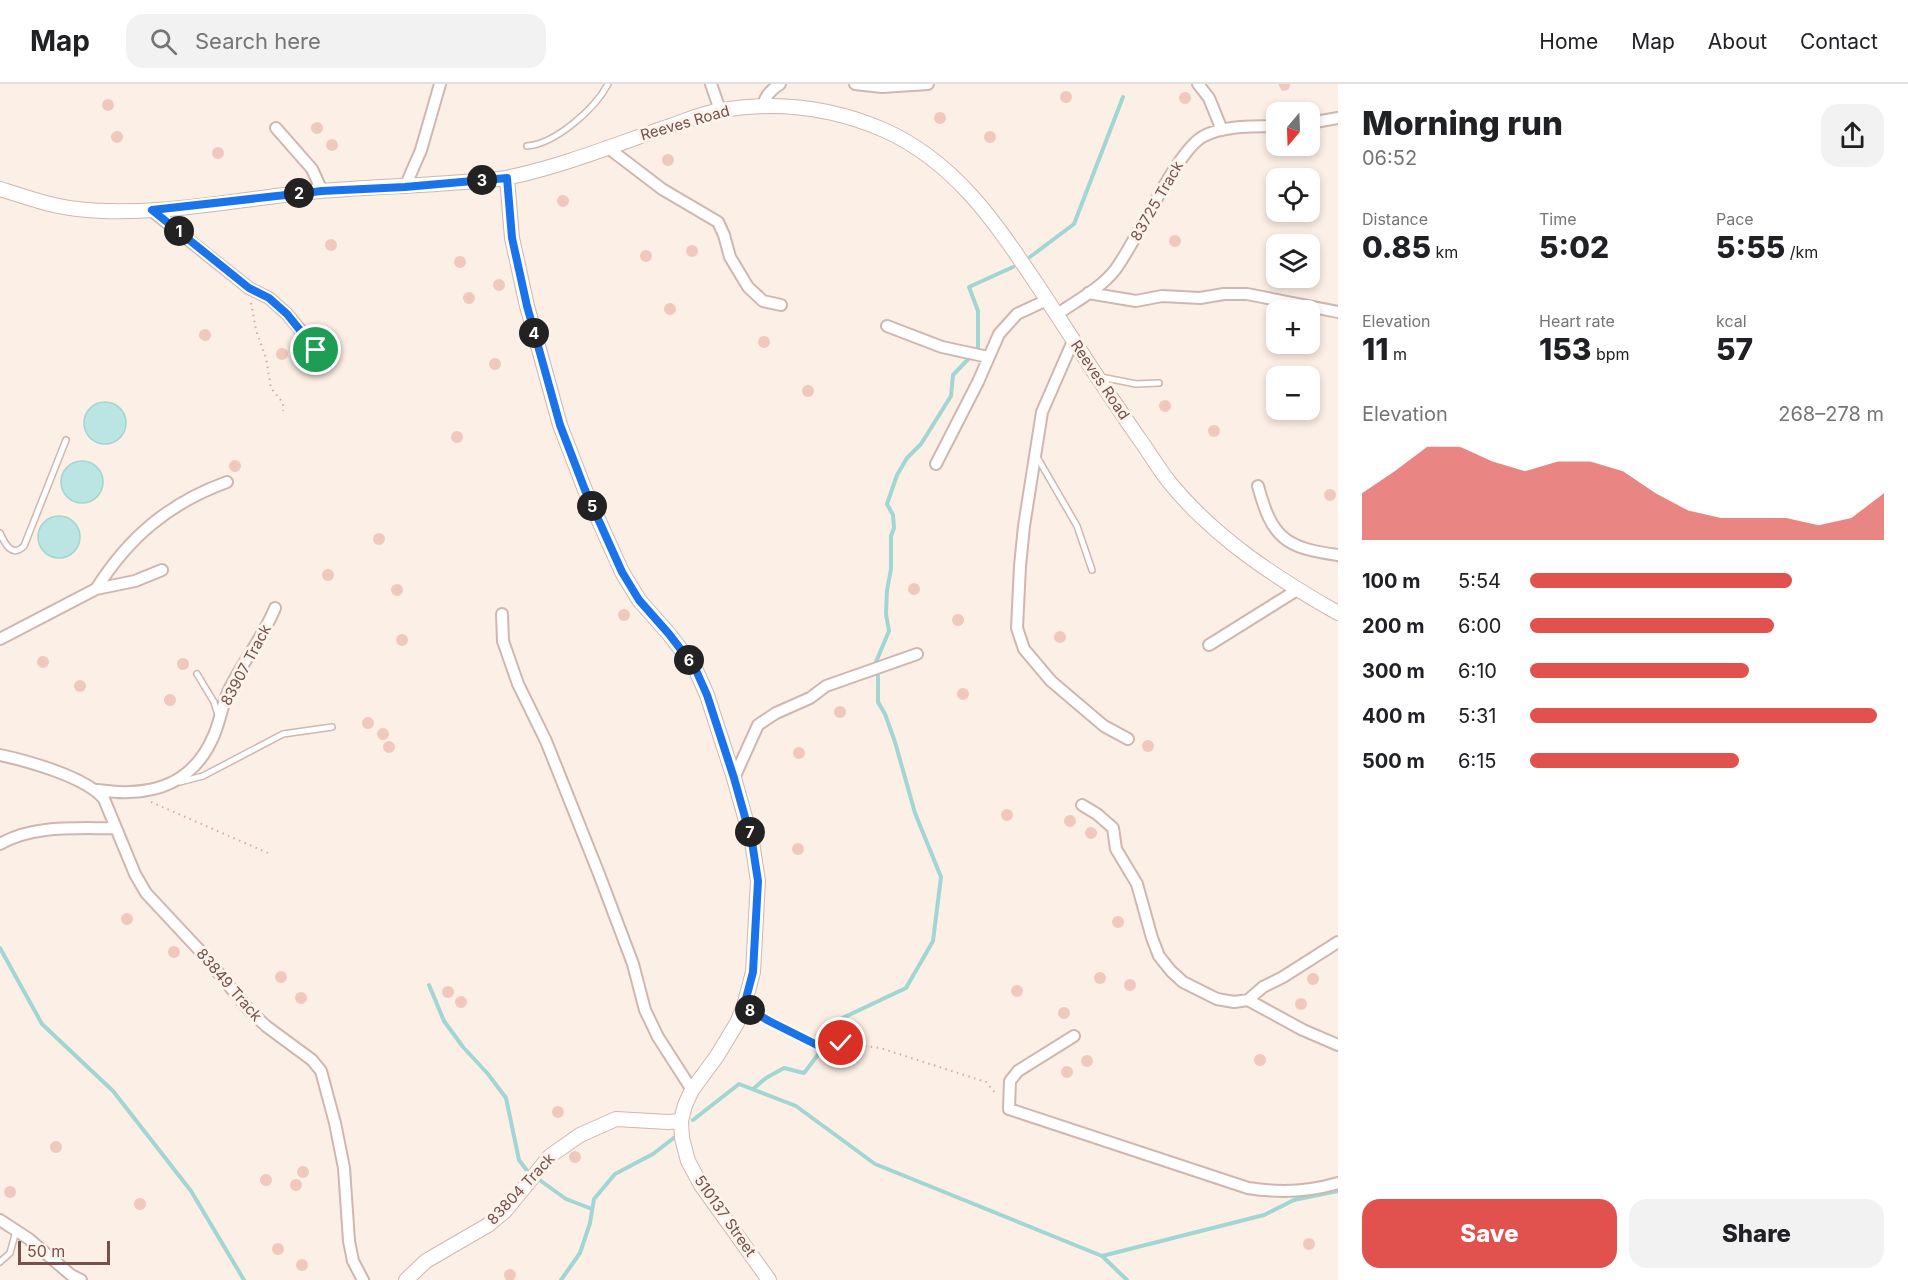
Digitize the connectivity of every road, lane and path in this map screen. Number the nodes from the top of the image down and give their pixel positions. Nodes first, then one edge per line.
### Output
1 (440, 84) edge
2 (608, 84) edge
3 (711, 84) edge
4 (780, 84) edge
5 (855, 84) edge
6 (928, 84) edge
7 (1198, 84) edge
8 (763, 105) junction
9 (720, 110) junction
10 (1334, 119) edge
11 (1266, 127) edge
12 (276, 128) dead end
13 (1338, 129) edge
14 (1222, 130) junction
15 (527, 146) dead end
16 (608, 147) junction
17 (507, 178) junction
18 (405, 187) junction
19 (0, 189) edge
20 (322, 191) junction
21 (152, 210) junction
22 (249, 288) junction
23 (1088, 293) junction
24 (1047, 300) junction
25 (781, 305) dead end
26 (1338, 312) edge
27 (1056, 315) junction
28 (887, 326) dead end
29 (1073, 341) junction
30 (316, 350) dead end
31 (988, 357) junction
32 (1096, 376) junction
33 (1159, 383) dead end
34 (283, 411) dead end
35 (66, 440) dead end
36 (1036, 456) junction
37 (936, 464) dead end
38 (227, 482) dead end
39 (1258, 486) dead end
40 (0, 533) edge
41 (1338, 555) edge
42 (162, 570) dead end
43 (1092, 570) dead end
44 (96, 589) junction
45 (1297, 590) junction
46 (275, 608) dead end
47 (1338, 613) edge
48 (502, 614) dead end
49 (0, 639) edge
50 (1209, 645) dead end
51 (917, 654) dead end
52 (197, 674) dead end
53 (218, 722) junction
54 (332, 727) dead end
55 (1128, 739) dead end
56 (0, 755) edge
57 (734, 778) junction
58 (175, 783) junction
59 (97, 790) junction
60 (150, 802) dead end
61 (1082, 805) dead end
62 (116, 828) junction
63 (0, 844) edge
64 (268, 853) dead end
65 (1338, 942) edge
66 (1248, 1000) junction
67 (744, 1006) junction
68 (1074, 1036) dead end
69 (1338, 1045) edge
70 (692, 1090) junction
71 (1009, 1109) junction
72 (681, 1120) junction
73 (1338, 1183) edge
74 (0, 1220) edge
75 (16, 1231) junction
76 (0, 1262) edge
77 (81, 1280) edge
78 (363, 1280) edge
79 (406, 1280) edge
80 (769, 1280) edge

1 - 18 street
2 - 15 lane
3 - 9 street
4 - 8 street
5 - 6 street
7 - 14 street
8 - 9 street, Reeves Road
8 - 24 street, Reeves Road
9 - 16 street, Reeves Road
10 - 13 street
11 - 14 street, 83725 Track
12 - 20 street
14 - 23 street, 83725 Track
16 - 17 street, Reeves Road
16 - 25 street
17 - 18 street, Reeves Road
17 - 57 street, 510137 Street
18 - 20 street, Reeves Road
19 - 21 street, Reeves Road
20 - 21 street, Reeves Road
21 - 22 street
22 - 30 street
22 - 34 path
23 - 26 street
23 - 27 street, 83725 Track
24 - 27 street, Reeves Road
24 - 31 street
27 - 29 street, Reeves Road
28 - 31 street
29 - 32 street, Reeves Road
29 - 36 street
31 - 37 street
32 - 33 lane
32 - 45 street, Reeves Road
35 - 40 lane
36 - 43 lane
36 - 55 street
38 - 44 street
39 - 41 street
42 - 44 street
44 - 49 street
45 - 47 street, Reeves Road
45 - 50 street
46 - 53 street, 83907 Track
48 - 70 street
51 - 57 street
52 - 53 lane, 83907 Track
53 - 58 street, 83907 Track
54 - 58 lane
56 - 59 street
57 - 67 street, 510137 Street
58 - 59 street
59 - 62 street, 83849 Track
60 - 64 path
61 - 66 street
62 - 63 street
62 - 78 street, 83849 Track
65 - 66 street
66 - 69 street
67 - 70 street, 510137 Street
67 - 71 path
68 - 71 street
70 - 72 street, 510137 Street
71 - 73 street
72 - 79 street, 83804 Track
72 - 80 street, 510137 Street
74 - 75 street
75 - 76 lane
75 - 77 street

